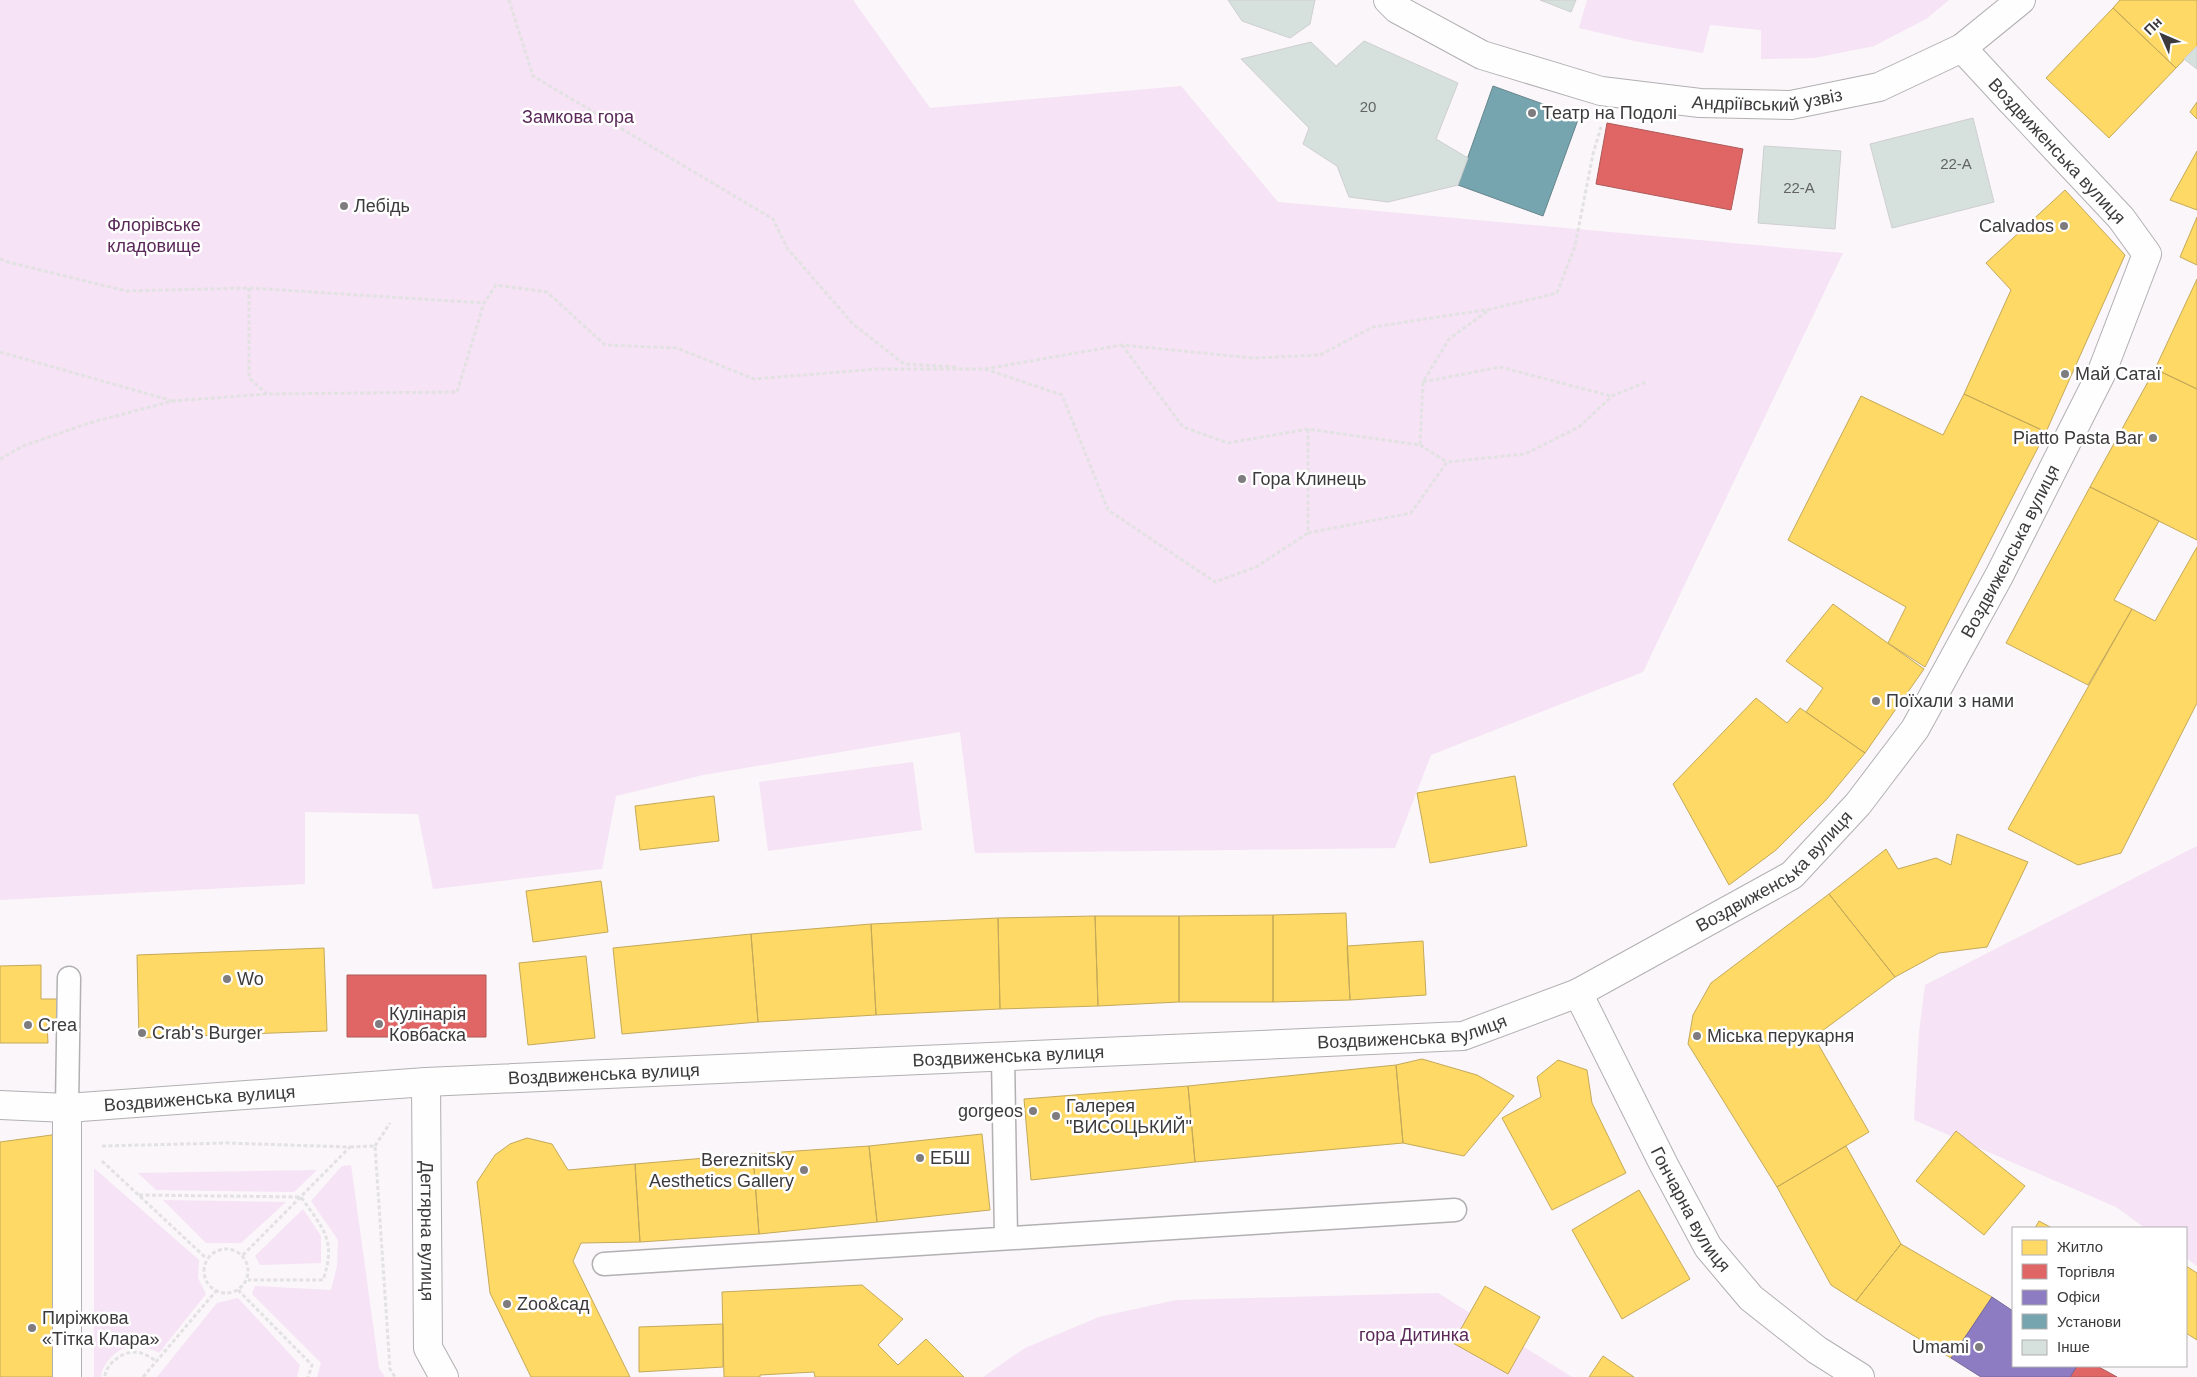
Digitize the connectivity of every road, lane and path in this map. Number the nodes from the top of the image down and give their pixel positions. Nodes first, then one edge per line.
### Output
1 (509, 0) edge
2 (1388, 0) edge
3 (2021, 0) edge
4 (1962, 48) junction
5 (1602, 122) dead end
6 (0, 259) edge
7 (249, 288) junction
8 (484, 303) junction
9 (1491, 309) junction
10 (1122, 345) junction
11 (0, 352) edge
12 (985, 369) junction
13 (1423, 382) junction
14 (1646, 382) dead end
15 (267, 394) junction
16 (1612, 396) junction
17 (173, 401) junction
18 (1308, 429) junction
19 (1420, 445) junction
20 (0, 459) edge
21 (1447, 462) junction
22 (1308, 533) junction
23 (69, 978) dead end
24 (1578, 993) junction
25 (1003, 1056) junction
26 (426, 1082) junction
27 (0, 1105) edge
28 (74, 1128) junction
29 (350, 1148) junction
30 (139, 1195) junction
31 (301, 1198) junction
32 (1455, 1210) dead end
33 (1006, 1238) junction
34 (242, 1256) junction
35 (206, 1258) junction
36 (604, 1264) dead end
37 (248, 1280) junction
38 (238, 1290) junction
39 (216, 1291) junction
40 (156, 1361) junction
41 (67, 1377) edge
42 (105, 1377) edge
43 (144, 1377) edge
44 (308, 1377) edge
45 (395, 1377) edge
46 (444, 1377) edge
47 (1860, 1377) edge

1 - 12 path
2 - 4 street, Андріївський узвіз
3 - 4 street, Андріївський узвіз
4 - 24 street, Воздвиженська вулиця
5 - 9 path
6 - 7 path
7 - 8 path
7 - 15 path
8 - 12 path
8 - 15 path
9 - 10 path
9 - 13 path
10 - 12 path
10 - 18 path
11 - 17 path
12 - 22 path
13 - 16 path
13 - 19 path
14 - 16 path
15 - 17 path
16 - 21 path
17 - 20 path
18 - 19 path
18 - 22 path
19 - 21 path
21 - 22 path
23 - 28 lane
24 - 25 street, Воздвиженська вулиця
24 - 47 street, Гончарна вулиця
25 - 26 street, Воздвиженська вулиця
25 - 33 lane
26 - 28 street, Воздвиженська вулиця
26 - 46 street, Дегтярна вулиця
27 - 28 street, Воздвиженська вулиця
28 - 29 path
28 - 30 path
28 - 41 street
29 - 31 path
29 - 45 path
30 - 31 path
30 - 35 path
31 - 34 path
31 - 37 path
32 - 33 lane
33 - 36 lane
34 - 35 path
34 - 37 path
35 - 39 path
37 - 38 path
38 - 39 path
38 - 44 path
39 - 40 path
40 - 42 path
40 - 43 path

